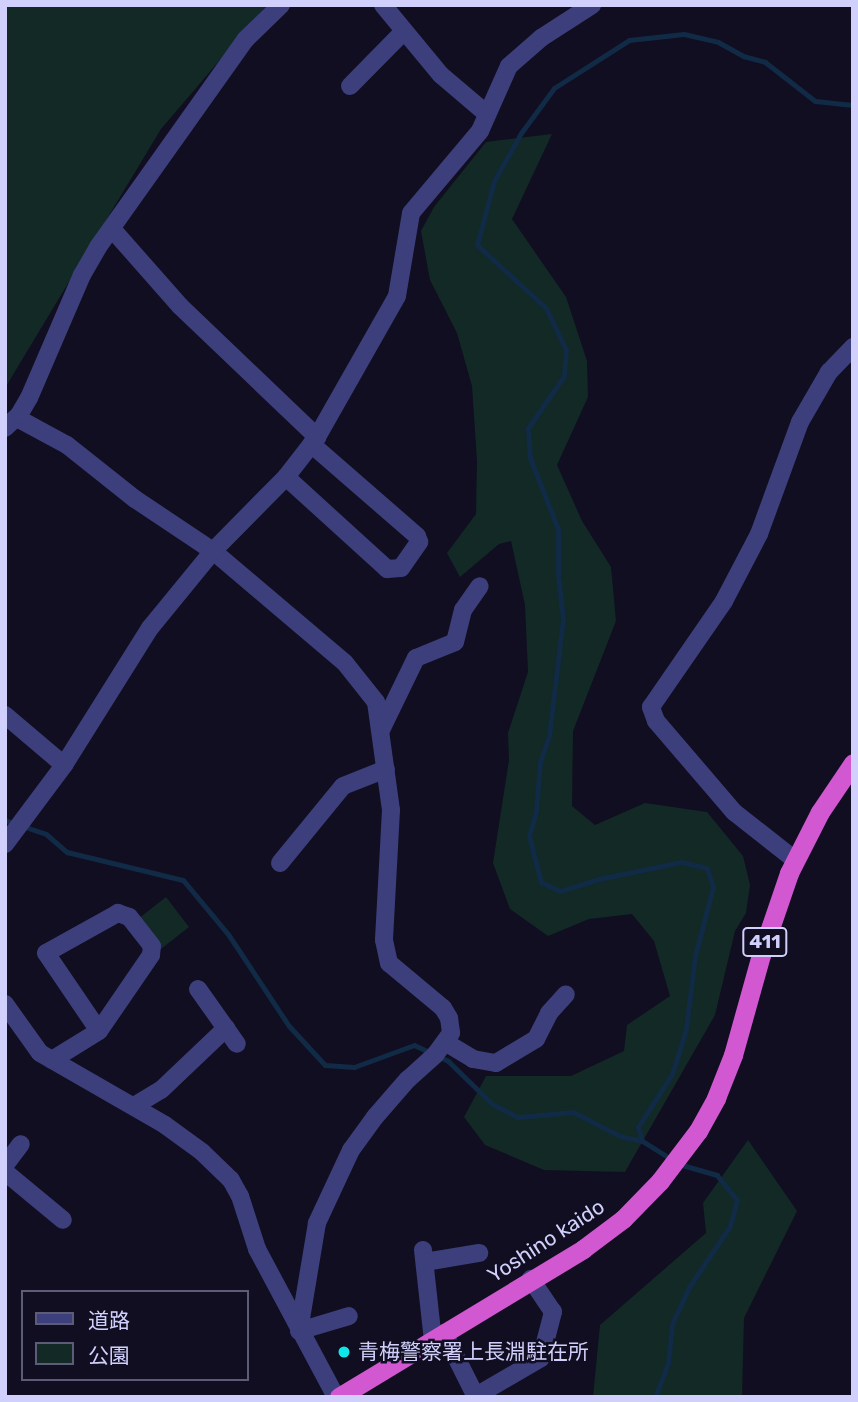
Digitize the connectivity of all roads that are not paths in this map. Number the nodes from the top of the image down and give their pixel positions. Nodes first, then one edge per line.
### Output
1 (281, 5) edge
2 (383, 5) edge
3 (592, 5) edge
4 (569, 11) edge
5 (404, 31) junction
6 (350, 86) dead end
7 (487, 114) junction
8 (113, 230) junction
9 (853, 347) edge
10 (11, 423) edge
11 (314, 440) junction
12 (286, 477) junction
13 (213, 551) junction
14 (480, 586) dead end
15 (5, 715) edge
16 (381, 730) junction
17 (853, 763) edge
18 (64, 765) junction
19 (386, 769) junction
20 (9, 839) edge
21 (794, 860) junction
22 (280, 863) dead end
23 (198, 989) dead end
24 (566, 994) dead end
25 (5, 1004) edge
26 (226, 1028) junction
27 (99, 1031) junction
28 (237, 1044) dead end
29 (440, 1048) junction
30 (52, 1060) junction
31 (134, 1106) junction
32 (21, 1144) dead end
33 (5, 1165) edge
34 (5, 1172) edge
35 (63, 1220) dead end
36 (479, 1253) dead end
37 (531, 1279) junction
38 (349, 1316) dead end
39 (299, 1331) junction
40 (439, 1336) junction
41 (476, 1396) edge
42 (337, 1397) edge

1 - 8 street
2 - 5 street
3 - 4 street
4 - 7 street
5 - 6 street
5 - 7 street
7 - 11 street
8 - 10 street
8 - 11 street
9 - 21 street
10 - 13 street
11 - 12 street
11 - 12 street
12 - 13 street
13 - 16 street
13 - 18 street
14 - 16 street
15 - 18 street
16 - 19 street
17 - 21 highway, Yoshino kaido / 411
18 - 20 street
19 - 22 street
19 - 29 street
21 - 37 highway, Yoshino kaido / 411
23 - 26 street
24 - 29 street
25 - 30 street
26 - 28 street
26 - 31 street
27 - 27 street
27 - 30 street
29 - 39 street
30 - 31 street
31 - 39 street
32 - 33 street
34 - 35 street
36 - 40 street
37 - 40 highway, Yoshino kaido / 411
37 - 41 street
38 - 39 street
39 - 42 street
40 - 41 street
40 - 42 highway, Yoshino kaido / 411

